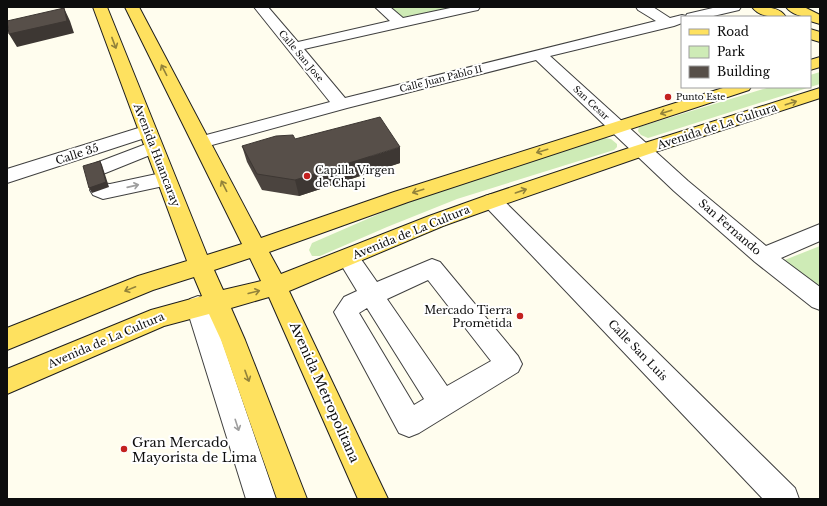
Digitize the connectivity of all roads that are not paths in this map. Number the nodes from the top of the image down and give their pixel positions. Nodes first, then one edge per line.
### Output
1 (100, 7) edge
2 (132, 7) edge
3 (261, 7) edge
4 (382, 7) edge
5 (473, 7) edge
6 (643, 7) edge
7 (734, 7) edge
8 (759, 7) edge
9 (793, 7) edge
10 (696, 16) edge
11 (777, 16) edge
12 (820, 20) edge
13 (676, 21) edge
14 (400, 23) junction
15 (811, 34) edge
16 (820, 38) edge
17 (294, 47) junction
18 (540, 55) junction
19 (740, 88) edge
20 (820, 94) edge
21 (341, 104) junction
22 (618, 128) junction
23 (151, 139) junction
24 (201, 142) junction
25 (90, 150) junction
26 (642, 150) junction
27 (7, 176) edge
28 (166, 179) junction
29 (100, 190) edge
30 (492, 201) junction
31 (820, 232) edge
32 (256, 247) junction
33 (763, 256) junction
34 (348, 258) junction
35 (200, 265) junction
36 (276, 286) junction
37 (371, 294) junction
38 (820, 300) edge
39 (207, 304) junction
40 (7, 339) edge
41 (7, 382) edge
42 (443, 404) junction
43 (261, 499) edge
44 (292, 499) edge
45 (373, 499) edge
46 (784, 499) edge

1 -> 23 main road, Avenida Huancaray
24 -> 2 main road
3 - 17 street, Calle San Jose
4 - 14 street
5 - 14 street
6 - 13 street
7 - 10 street
8 - 11 main road
9 - 12 main road
13 - 18 street, Calle Juan Pablo II
14 - 17 street
15 - 16 main road
17 - 21 street, Calle San Jose
18 - 21 street, Calle Juan Pablo II
18 - 22 street, San Cesar
19 -> 22 main road
26 -> 20 main road, Avenida de La Cultura
21 - 24 street, Calle Juan Pablo II
22 - 26 street, San Cesar
22 -> 32 main road
23 - 25 street, Calle 35
23 - 25 street
23 - 28 main road, Avenida Huancaray
32 -> 24 main road
25 - 27 street, Calle 35
30 -> 26 main road, Avenida de La Cultura
26 - 33 street, San Fernando
29 -> 28 street
28 - 35 main road, Avenida Huancaray
30 - 34 main road, Avenida de La Cultura
30 - 46 street, Calle San Luis
31 - 33 street
32 - 35 main road
32 - 36 main road
33 - 38 street, San Fernando
34 - 36 main road, Avenida de La Cultura
34 - 37 street
35 - 39 main road, Avenida Huancaray
35 -> 40 main road
39 -> 36 main road, Avenida de La Cultura
36 - 45 main road, Avenida Metropolitana
37 - 42 street
37 - 42 street
37 - 42 street
39 - 41 main road, Avenida de La Cultura
39 -> 43 street
39 -> 44 main road

